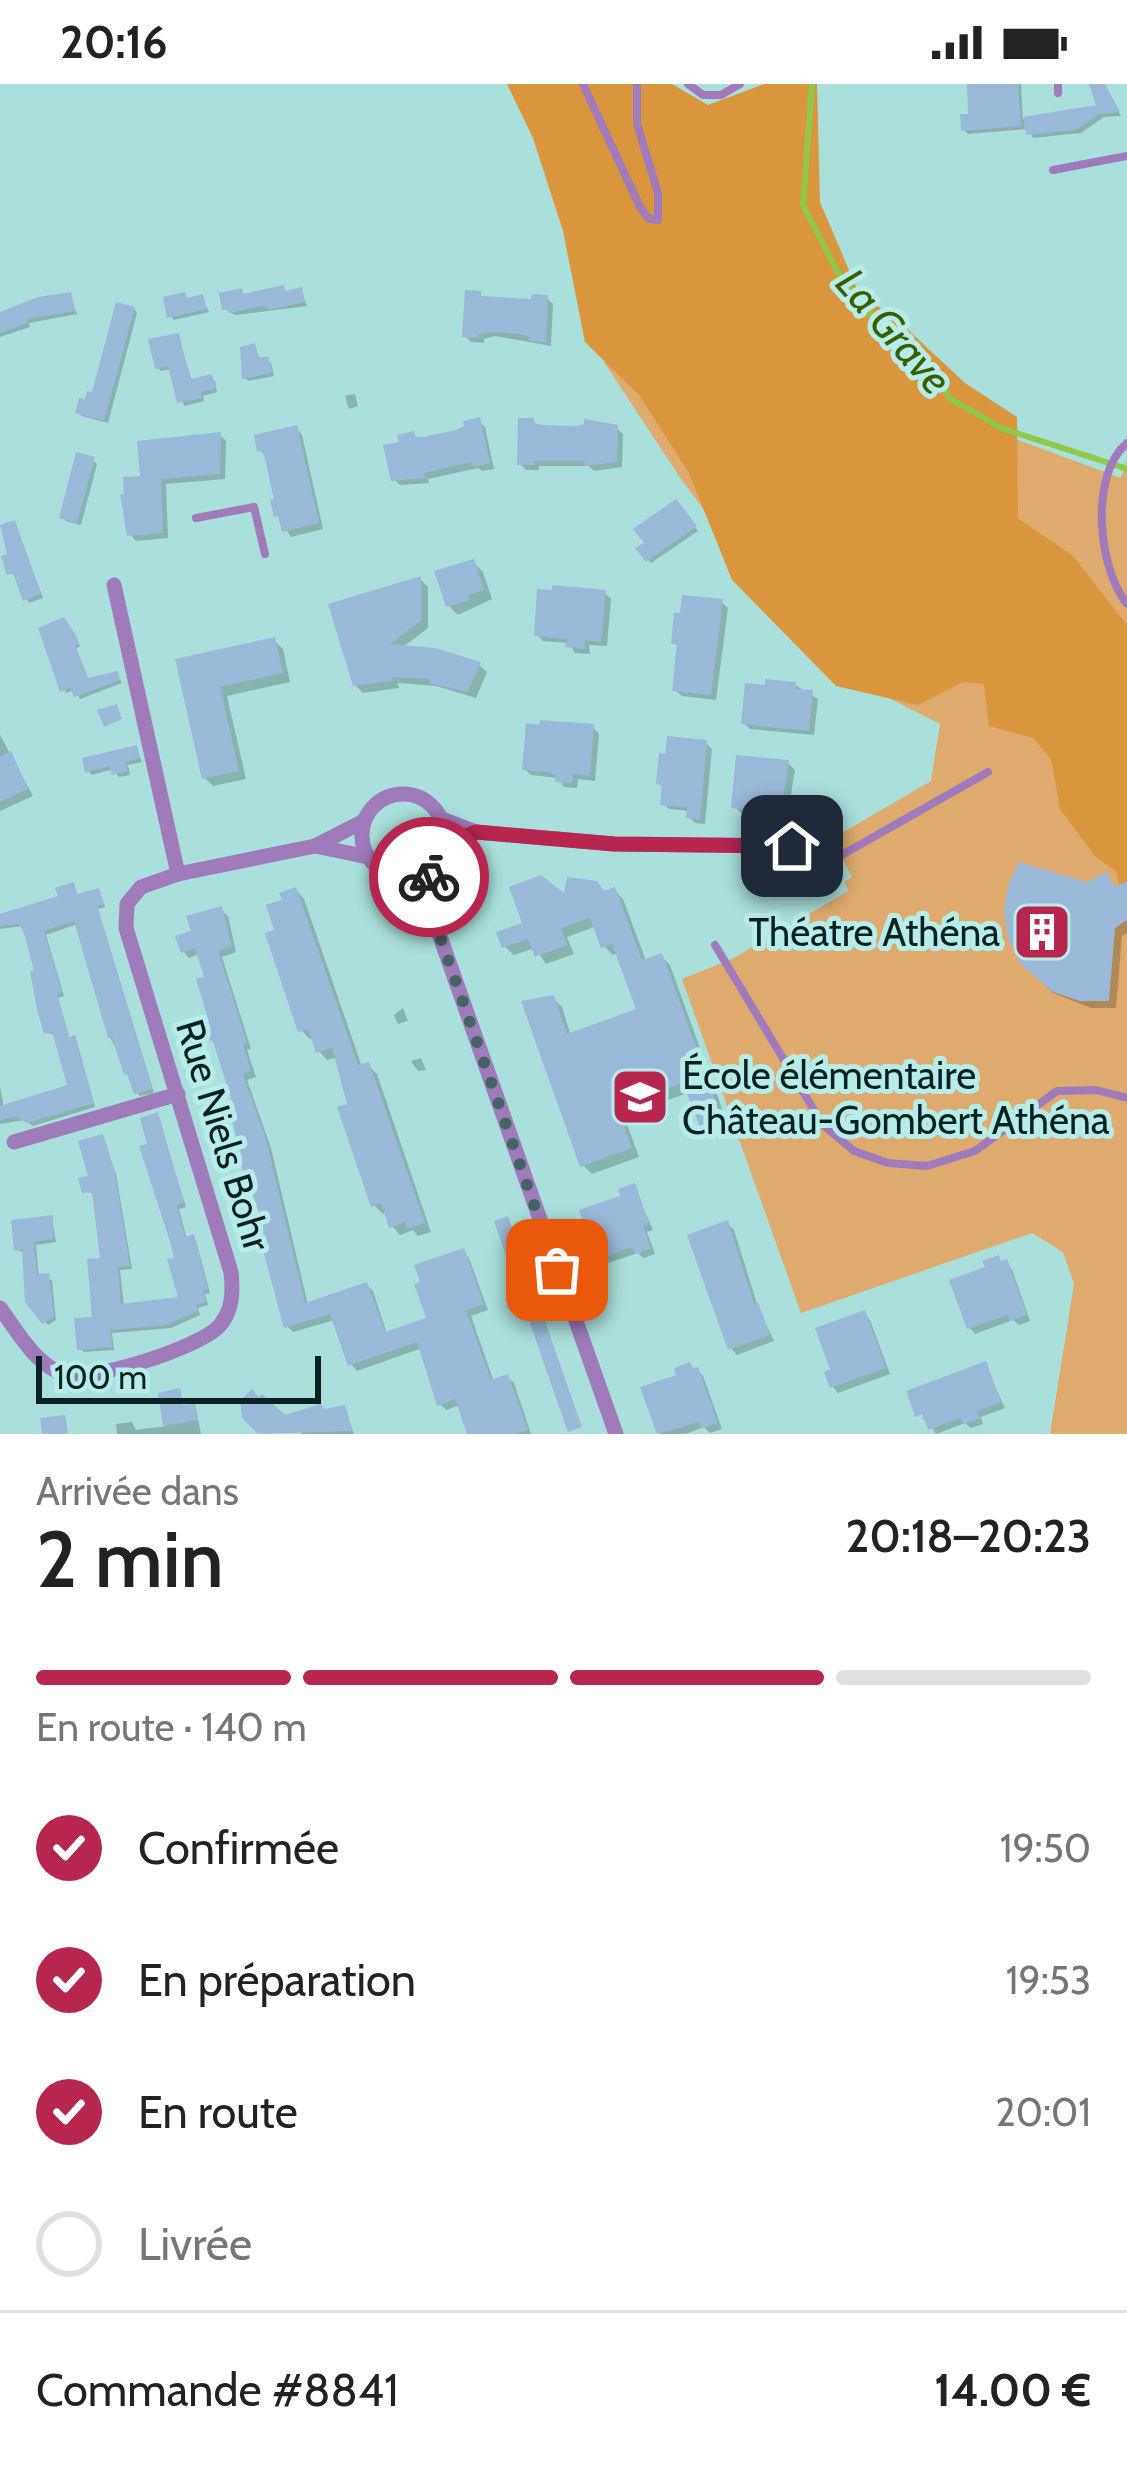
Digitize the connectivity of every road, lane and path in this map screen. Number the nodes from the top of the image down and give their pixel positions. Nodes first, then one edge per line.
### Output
1 (583, 84) edge
2 (637, 84) edge
3 (688, 84) edge
4 (740, 84) edge
5 (1127, 155) edge
6 (1053, 170) dead end
7 (1127, 443) edge
8 (196, 518) dead end
9 (265, 554) dead end
10 (113, 585) dead end
11 (1127, 604) edge
12 (988, 772) dead end
13 (442, 819) junction
14 (364, 821) junction
15 (476, 832) junction
16 (444, 845) junction
17 (315, 846) junction
18 (828, 853) joint
19 (368, 857) junction
20 (429, 868) junction
21 (178, 874) junction
22 (402, 877) junction
23 (430, 907) junction
24 (715, 945) dead end
25 (178, 1094) junction
26 (1127, 1098) edge
27 (14, 1142) dead end
28 (0, 1307) edge
29 (616, 1434) edge

1 - 2 lane
3 - 4 lane
5 - 6 lane
7 - 11 lane
8 - 9 lane
10 - 21 street
12 - 18 lane
13 - 14 street
13 - 15 street
13 - 16 street
14 - 17 street, Rue Niels Bohr
14 - 19 street
15 - 16 street
15 - 18 street
16 - 20 street
17 - 19 street, Rue Niels Bohr
17 - 21 street, Rue Niels Bohr
19 - 22 street
20 - 22 street
20 - 23 street
21 - 25 street, Rue Niels Bohr
22 - 23 street
23 - 29 street
24 - 26 lane
25 - 27 street
25 - 28 street, Rue Niels Bohr

